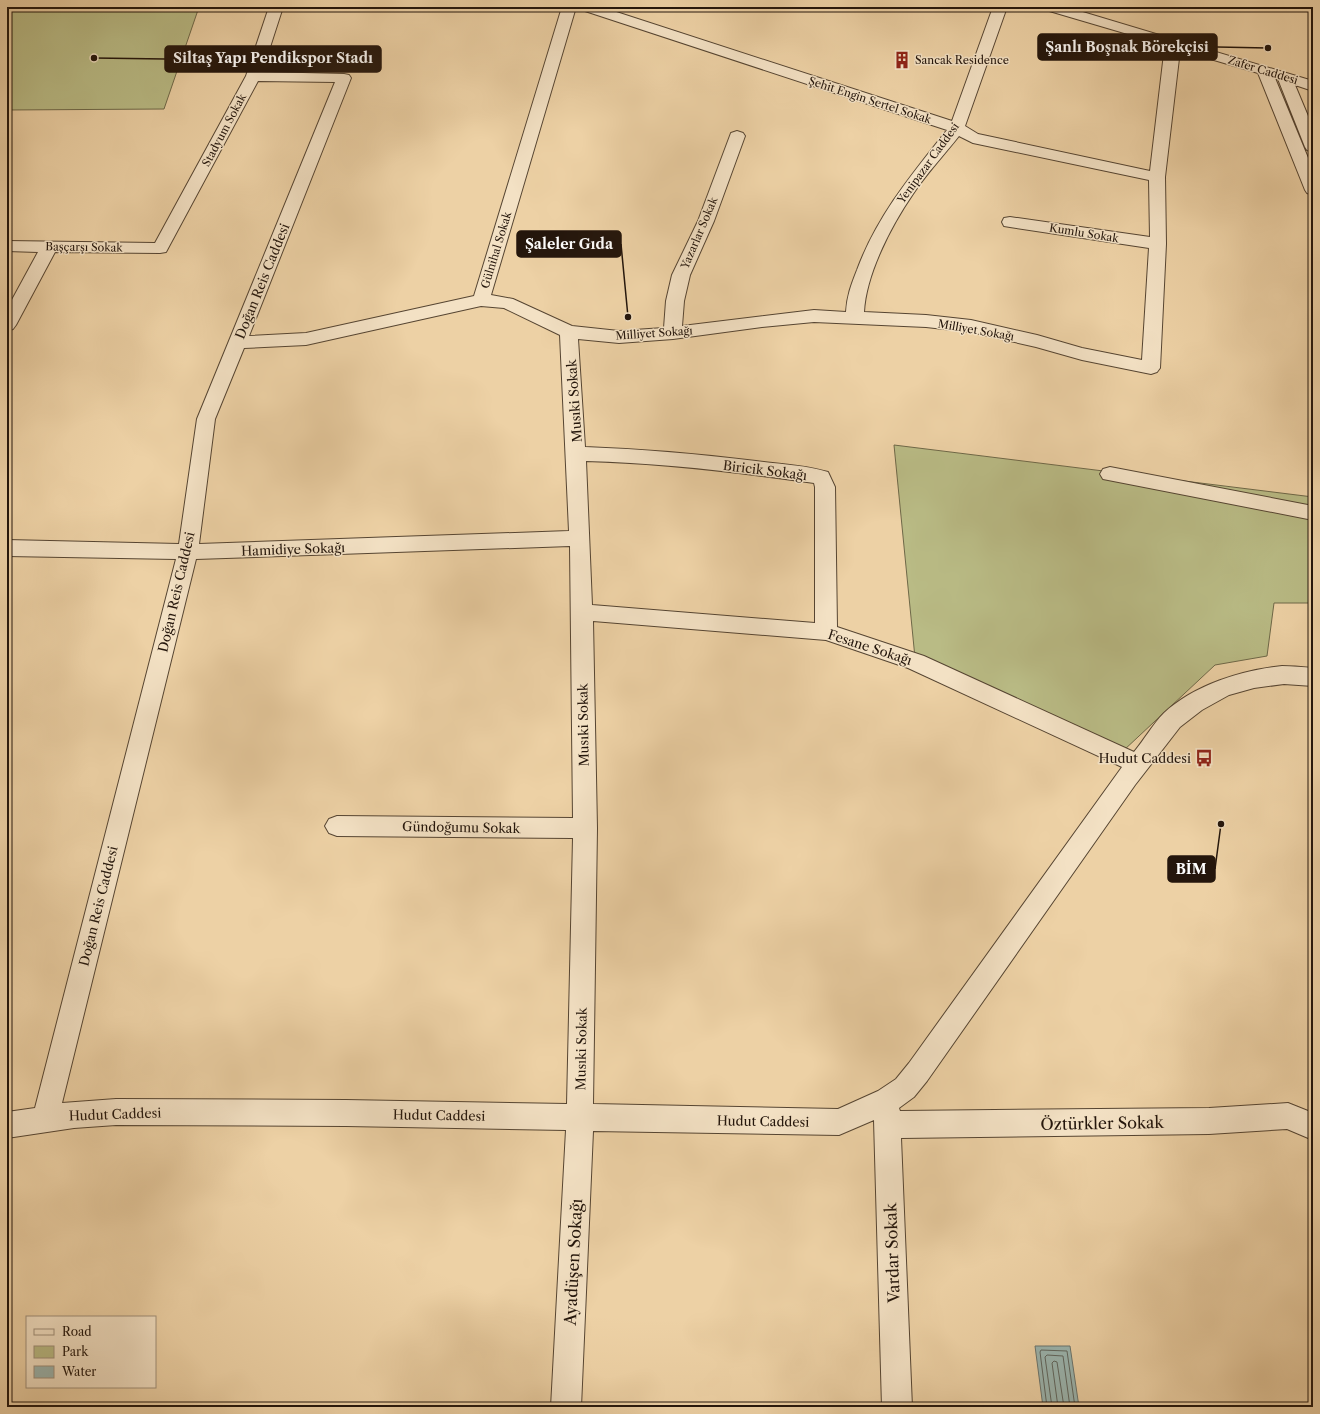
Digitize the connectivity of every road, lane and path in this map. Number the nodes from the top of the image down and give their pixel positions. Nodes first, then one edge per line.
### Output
1 (276, 7) edge
2 (569, 7) edge
3 (587, 7) edge
4 (1000, 7) edge
5 (1051, 7) edge
6 (1173, 43) junction
7 (1264, 70) junction
8 (253, 76) junction
9 (1284, 76) junction
10 (1313, 86) edge
11 (1307, 115) edge
12 (956, 128) junction
13 (737, 136) dead end
14 (1313, 147) edge
15 (1157, 177) junction
16 (1313, 190) edge
17 (1010, 222) dead end
18 (1158, 244) junction
19 (7, 246) edge
20 (50, 246) junction
21 (160, 248) joint
22 (481, 300) junction
23 (855, 318) junction
24 (7, 325) edge
25 (569, 332) junction
26 (673, 333) junction
27 (237, 342) junction
28 (577, 454) junction
29 (1110, 474) dead end
30 (1313, 513) edge
31 (580, 538) junction
32 (7, 548) edge
33 (188, 552) junction
34 (582, 612) junction
35 (826, 632) junction
36 (1313, 676) edge
37 (1137, 764) junction
38 (337, 826) dead end
39 (585, 828) junction
40 (887, 1113) junction
41 (45, 1118) junction
42 (580, 1118) junction
43 (7, 1125) edge
44 (1313, 1127) edge
45 (566, 1407) edge
46 (897, 1407) edge

1 - 8 street, Stadyum Sokak
2 - 22 street, Gülnihal Sokak
3 - 12 street, Şehit Engin Sertel Sokak
4 - 12 street, Yenipazar Caddesi
5 - 6 street, Zafer Caddesi
6 - 7 street, Zafer Caddesi
6 - 15 street, Milliyet Sokağı
7 - 9 street, Zafer Caddesi
7 - 16 street
8 - 21 street, Stadyum Sokak
8 - 27 street, Doğan Reis Caddesi
9 - 10 street, Zafer Caddesi
9 - 11 street
11 - 14 street
12 - 15 street, Şehit Engin Sertel Sokak
12 - 23 street, Yenipazar Caddesi
13 - 26 street, Yazarlar Sokak
15 - 18 street, Milliyet Sokağı
17 - 18 street, Kumlu Sokak
18 - 23 street, Milliyet Sokağı
19 - 20 street, Başçarşı Sokak
20 - 21 street, Başçarşı Sokak
20 - 24 street
22 - 25 street, Milliyet Sokağı
22 - 27 street, Gülnihal Sokak
23 - 26 street, Milliyet Sokağı
25 - 26 street, Milliyet Sokağı
25 - 28 street, Musıki Sokak
27 - 33 street, Doğan Reis Caddesi
28 - 31 street, Musıki Sokak
28 - 35 street, Biricik Sokağı
29 - 30 street
31 - 33 street, Hamidiye Sokağı
31 - 34 street, Musıki Sokak
32 - 33 street, Hamidiye Sokağı
33 - 41 street, Doğan Reis Caddesi
34 - 35 street, Fesane Sokağı
34 - 39 street, Musıki Sokak
35 - 37 street, Fesane Sokağı
36 - 37 street, Hudut Caddesi
37 - 40 street, Hudut Caddesi
38 - 39 street, Gündoğumu Sokak
39 - 42 street, Musıki Sokak
40 - 42 street, Hudut Caddesi
40 - 44 street, Öztürkler Sokak
40 - 46 street, Vardar Sokak
41 - 42 street, Hudut Caddesi
41 - 43 street, Hudut Caddesi
42 - 45 street, Ayadüşen Sokağı

